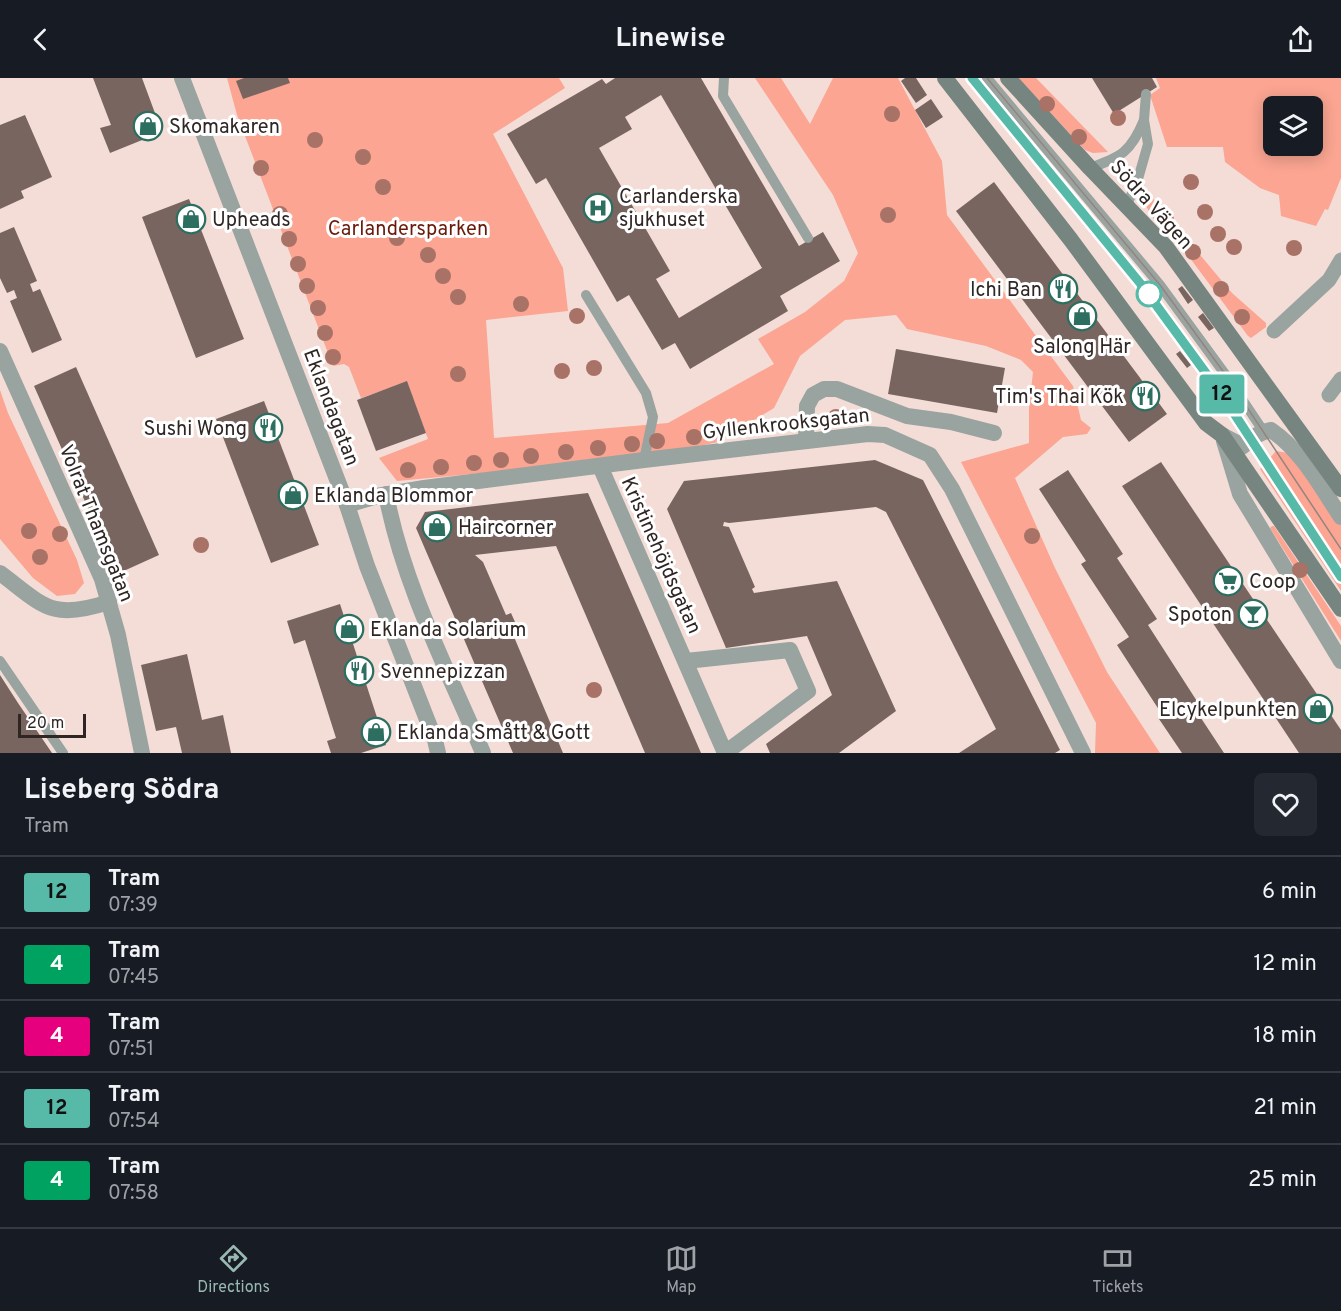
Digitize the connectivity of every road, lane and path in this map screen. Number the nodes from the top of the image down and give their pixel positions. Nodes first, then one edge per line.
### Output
1 (182, 78) edge
2 (724, 78) edge
3 (945, 78) edge
4 (972, 78) edge
5 (987, 78) edge
6 (1008, 78) edge
7 (1146, 94) dead end
8 (1144, 120) junction
9 (1090, 168) junction
10 (1126, 207) junction
11 (808, 238) dead end
12 (1341, 260) edge
13 (586, 295) dead end
14 (1274, 331) dead end
15 (0, 351) edge
16 (1341, 379) edge
17 (1329, 395) dead end
18 (994, 433) dead end
19 (1222, 435) junction
20 (1258, 435) junction
21 (806, 441) junction
22 (644, 460) junction
23 (600, 466) junction
24 (1341, 489) edge
25 (386, 494) junction
26 (347, 505) junction
27 (1341, 517) edge
28 (0, 573) edge
29 (109, 602) junction
30 (1341, 609) edge
31 (0, 661) edge
32 (686, 661) junction
33 (1341, 661) edge
34 (63, 753) edge
35 (142, 753) edge
36 (438, 753) edge
37 (483, 753) edge
38 (725, 753) edge
39 (1083, 753) edge

1 - 26 street, Eklandagatan
2 - 11 lane
3 - 19 main road
4 - 20 lane
5 - 20 lane
6 - 9 main road, Södra Vägen
7 - 8 lane
8 - 9 lane
8 - 10 lane
9 - 10 main road, Södra Vägen
10 - 24 main road, Södra Vägen
12 - 14 street
13 - 22 lane
15 - 29 street, Volrat Thamsgatan
16 - 17 street
18 - 21 street
19 - 20 street
19 - 30 main road
19 - 33 street
20 - 27 street
21 - 22 street, Gyllenkrooksgatan
21 - 39 street, Gyllenkrooksgatan
22 - 23 street, Gyllenkrooksgatan
23 - 25 street, Gyllenkrooksgatan
23 - 32 street, Kristinehöjdsgatan
25 - 26 street, Gyllenkrooksgatan
25 - 37 street
26 - 36 street, Eklandagatan
28 - 29 street
29 - 35 street, Volrat Thamsgatan
31 - 34 lane
32 - 38 street, Kristinehöjdsgatan
32 - 38 street, Kristinehöjdsgatan

